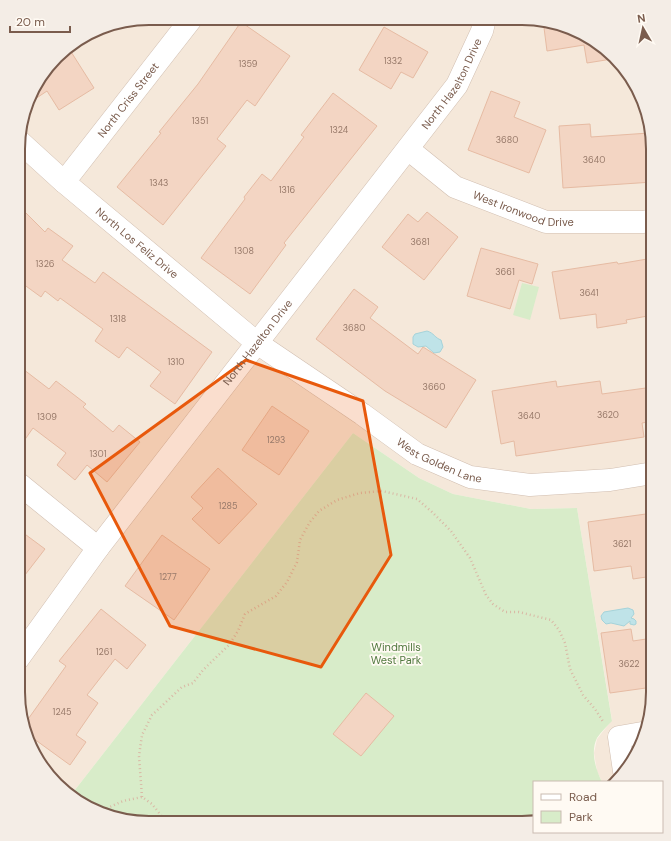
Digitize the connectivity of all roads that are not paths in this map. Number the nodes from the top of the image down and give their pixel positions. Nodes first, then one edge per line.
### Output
1 (187, 25) edge
2 (483, 25) edge
3 (25, 147) edge
4 (408, 149) junction
5 (64, 182) junction
6 (646, 221) edge
7 (257, 342) junction
8 (646, 474) edge
9 (25, 489) edge
10 (98, 548) junction
11 (25, 649) edge
12 (639, 734) edge
13 (623, 763) edge

1 - 5 street, North Criss Street
2 - 4 street, North Hazelton Drive
3 - 5 street, North Los Feliz Drive
4 - 6 street, West Ironwood Drive
4 - 7 street, North Hazelton Drive
5 - 7 street, North Los Feliz Drive
7 - 8 street, West Golden Lane
7 - 10 street, North Hazelton Drive
9 - 10 street
10 - 11 street, North Hazelton Drive
12 - 13 street

